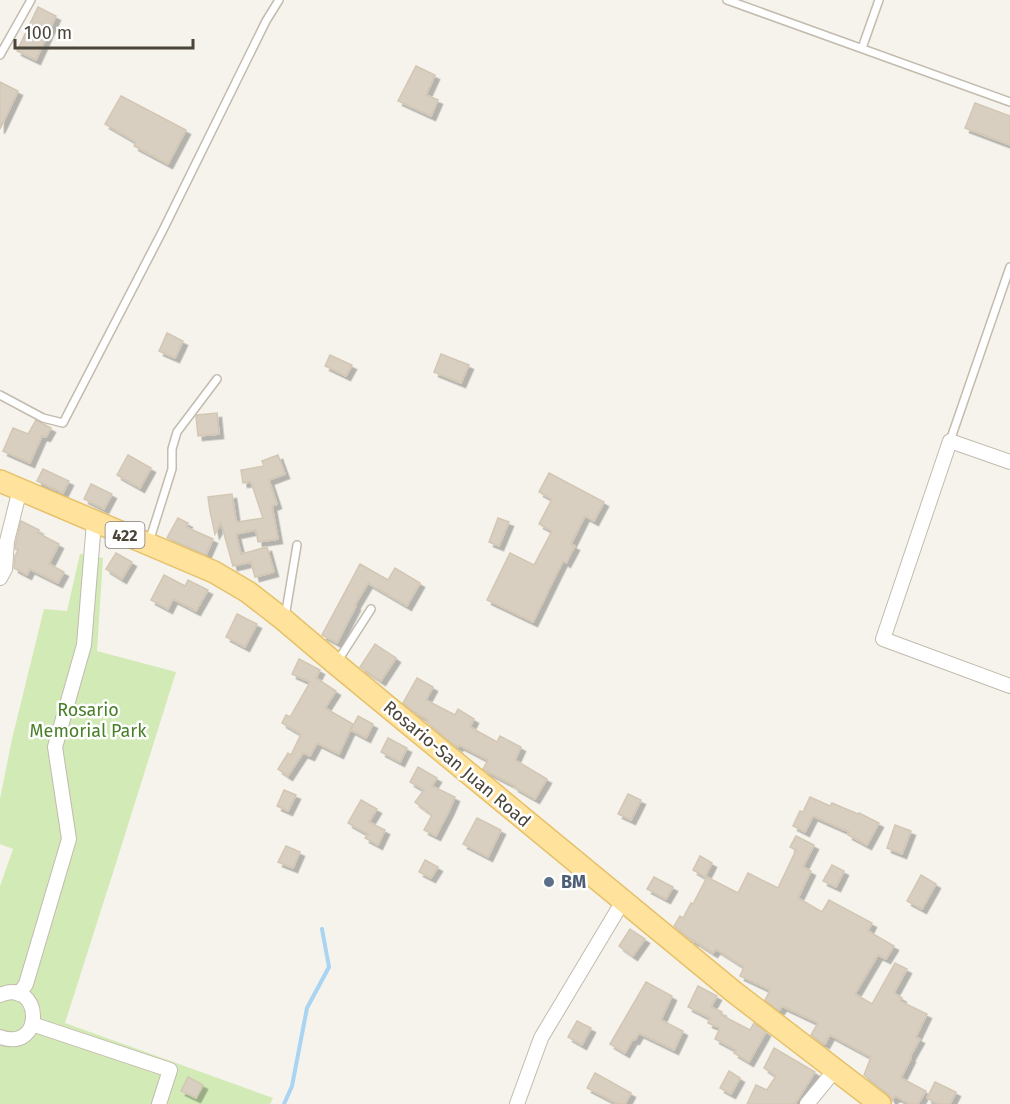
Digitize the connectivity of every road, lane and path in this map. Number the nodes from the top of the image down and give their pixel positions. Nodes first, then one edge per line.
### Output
1 (30, 0) edge
2 (279, 0) edge
3 (727, 0) edge
4 (879, 0) edge
5 (862, 48) junction
6 (0, 55) edge
7 (1010, 102) edge
8 (1010, 267) edge
9 (217, 379) dead end
10 (0, 396) edge
11 (950, 441) junction
12 (1010, 462) edge
13 (0, 481) edge
14 (20, 489) junction
15 (94, 522) junction
16 (148, 544) junction
17 (297, 545) dead end
18 (0, 578) edge
19 (370, 609) dead end
20 (284, 620) junction
21 (336, 664) junction
22 (1010, 686) edge
23 (623, 901) junction
24 (19, 994) junction
25 (0, 995) edge
26 (32, 1024) junction
27 (0, 1039) edge
28 (835, 1070) junction
29 (159, 1104) edge
30 (517, 1104) edge
31 (807, 1104) edge
32 (880, 1104) edge

1 - 6 lane
2 - 10 lane
3 - 5 lane
4 - 5 lane
5 - 7 lane
8 - 11 lane
9 - 16 lane
11 - 12 street
11 - 22 street
13 - 14 main road, Rosario-San Juan Road / 422
14 - 15 main road, Rosario-San Juan Road / 422
14 - 18 street
15 - 16 main road, Rosario-San Juan Road / 422
15 - 24 street
16 - 20 main road, Rosario-San Juan Road / 422
17 - 20 lane
19 - 21 lane
20 - 21 main road, Rosario-San Juan Road / 422
21 - 23 main road, Rosario-San Juan Road / 422
23 - 28 main road, Rosario-San Juan Road / 422
23 - 30 street
24 - 25 street
24 - 26 street
26 - 27 street
26 - 29 street
28 - 31 street
28 - 32 main road, Rosario-San Juan Road / 422

